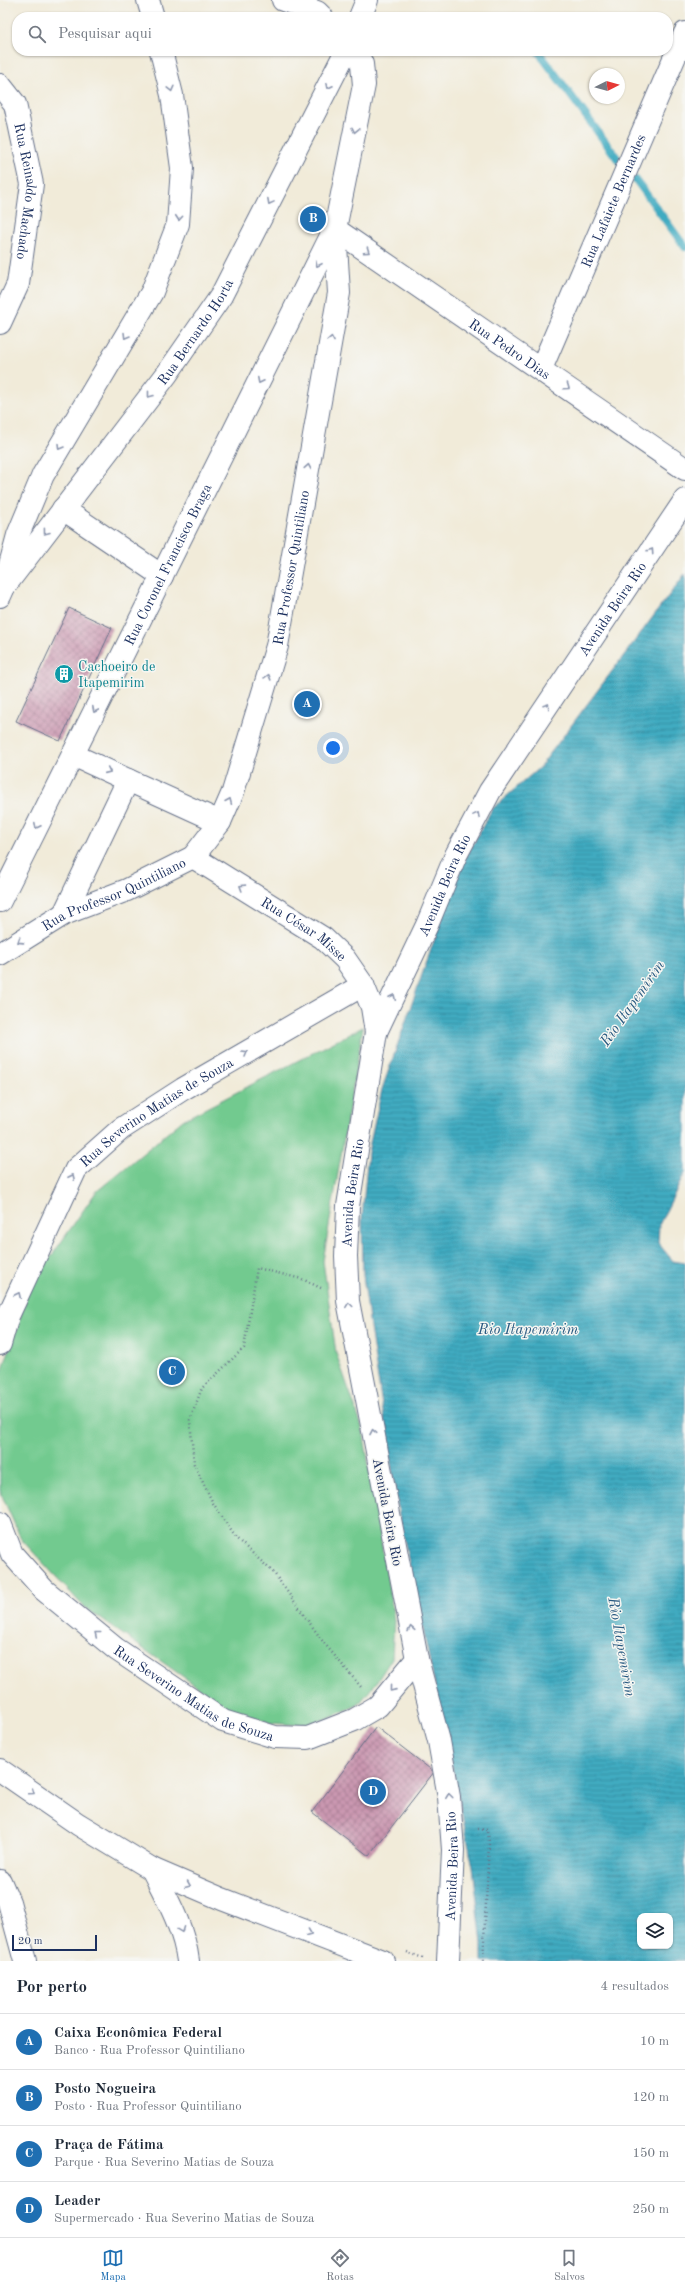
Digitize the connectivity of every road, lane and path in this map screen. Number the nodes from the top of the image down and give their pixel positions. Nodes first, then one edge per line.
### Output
1 (148, 0) edge
2 (283, 0) edge
3 (367, 0) edge
4 (318, 10) edge
5 (152, 12) edge
6 (362, 12) edge
7 (685, 33) edge
8 (162, 56) edge
9 (343, 56) edge
10 (358, 56) edge
11 (0, 85) edge
12 (335, 229) junction
13 (0, 323) edge
14 (541, 369) junction
15 (685, 469) edge
16 (685, 500) edge
17 (63, 509) junction
18 (162, 576) junction
19 (2, 592) edge
20 (73, 755) junction
21 (128, 780) junction
22 (220, 822) junction
23 (193, 857) junction
24 (0, 901) edge
25 (64, 914) junction
26 (0, 954) edge
27 (363, 985) junction
28 (376, 1032) junction
29 (348, 1301) junction
30 (0, 1344) edge
31 (0, 1523) edge
32 (417, 1659) junction
33 (378, 1706) junction
34 (0, 1770) edge
35 (451, 1832) junction
36 (152, 1870) junction
37 (0, 1881) edge
38 (408, 1953) dead end
39 (425, 1959) dead end
40 (25, 1961) edge
41 (188, 1961) edge
42 (383, 1961) edge
43 (448, 1961) edge
44 (483, 1961) edge

1 - 5 street
2 - 4 street
3 - 6 street
7 - 14 street, Rua Lafaiete Bernardes
8 -> 19 street
9 -> 17 street, Rua Bernardo Horta
10 -> 12 street, Rua Professor Quintiliano
11 - 13 street, Rua Reinaldo Machado
12 -> 14 street, Rua Pedro Dias
12 -> 18 street, Rua Coronel Francisco Braga
22 -> 12 street, Rua Professor Quintiliano
14 -> 15 street, Rua Pedro Dias
28 -> 16 street, Avenida Beira Rio
17 - 18 street
17 -> 19 street, Rua Bernardo Horta
18 -> 20 street, Rua Coronel Francisco Braga
20 -> 21 street
20 -> 24 street, Rua Coronel Francisco Braga
21 - 22 street
21 - 25 street
22 - 23 street, Rua Professor Quintiliano
23 - 25 street, Rua Professor Quintiliano
27 -> 23 street, Rua César Misse
25 -> 26 street, Rua Professor Quintiliano
27 - 28 street, Rua César Misse
30 -> 27 street, Rua Severino Matias de Souza
28 - 29 street, Avenida Beira Rio
32 -> 29 street, Avenida Beira Rio
29 - 33 path
33 -> 31 street, Rua Severino Matias de Souza
32 -> 33 street, Rua Severino Matias de Souza
35 -> 32 street, Avenida Beira Rio
34 -> 36 street
35 - 43 street, Avenida Beira Rio
35 - 44 path
36 -> 41 street
36 -> 42 street
37 - 40 street
38 - 39 path

